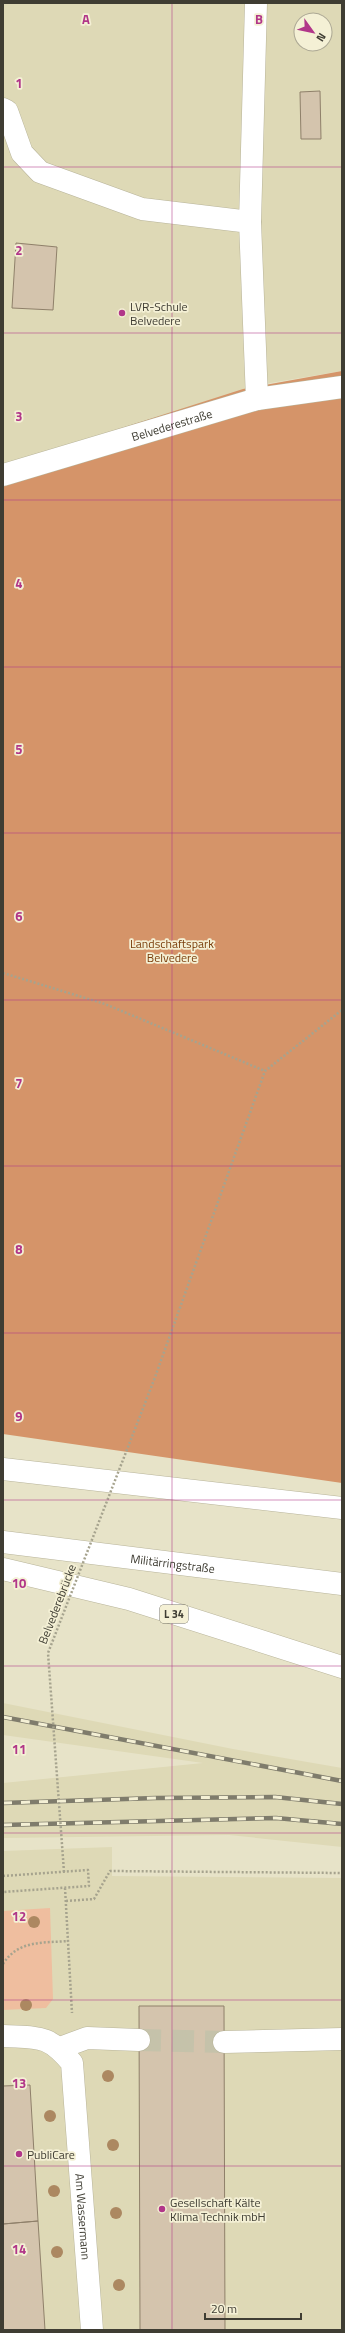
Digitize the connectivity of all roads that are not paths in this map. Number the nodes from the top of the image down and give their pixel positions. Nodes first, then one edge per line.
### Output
1 (256, 3) edge
2 (3, 109) edge
3 (250, 222) junction
4 (342, 386) edge
5 (257, 398) junction
6 (3, 475) edge
7 (3, 1469) edge
8 (342, 1508) edge
9 (3, 1542) edge
10 (3, 1569) edge
11 (342, 1584) edge
12 (342, 1667) edge
13 (3, 2036) edge
14 (342, 2039) edge
15 (139, 2040) tunnel mouth
16 (224, 2042) tunnel mouth
17 (60, 2048) junction
18 (92, 2330) edge

1 - 3 main road
2 - 3 main road
3 - 5 main road
4 - 5 main road, Belvederestraße
5 - 6 main road, Belvederestraße
7 - 8 main road
9 - 11 main road, Militärringstraße
10 - 12 main road, L 34
13 - 17 main road, Am Wassermann
14 - 16 main road
15 - 17 main road
17 - 18 main road, Am Wassermann

